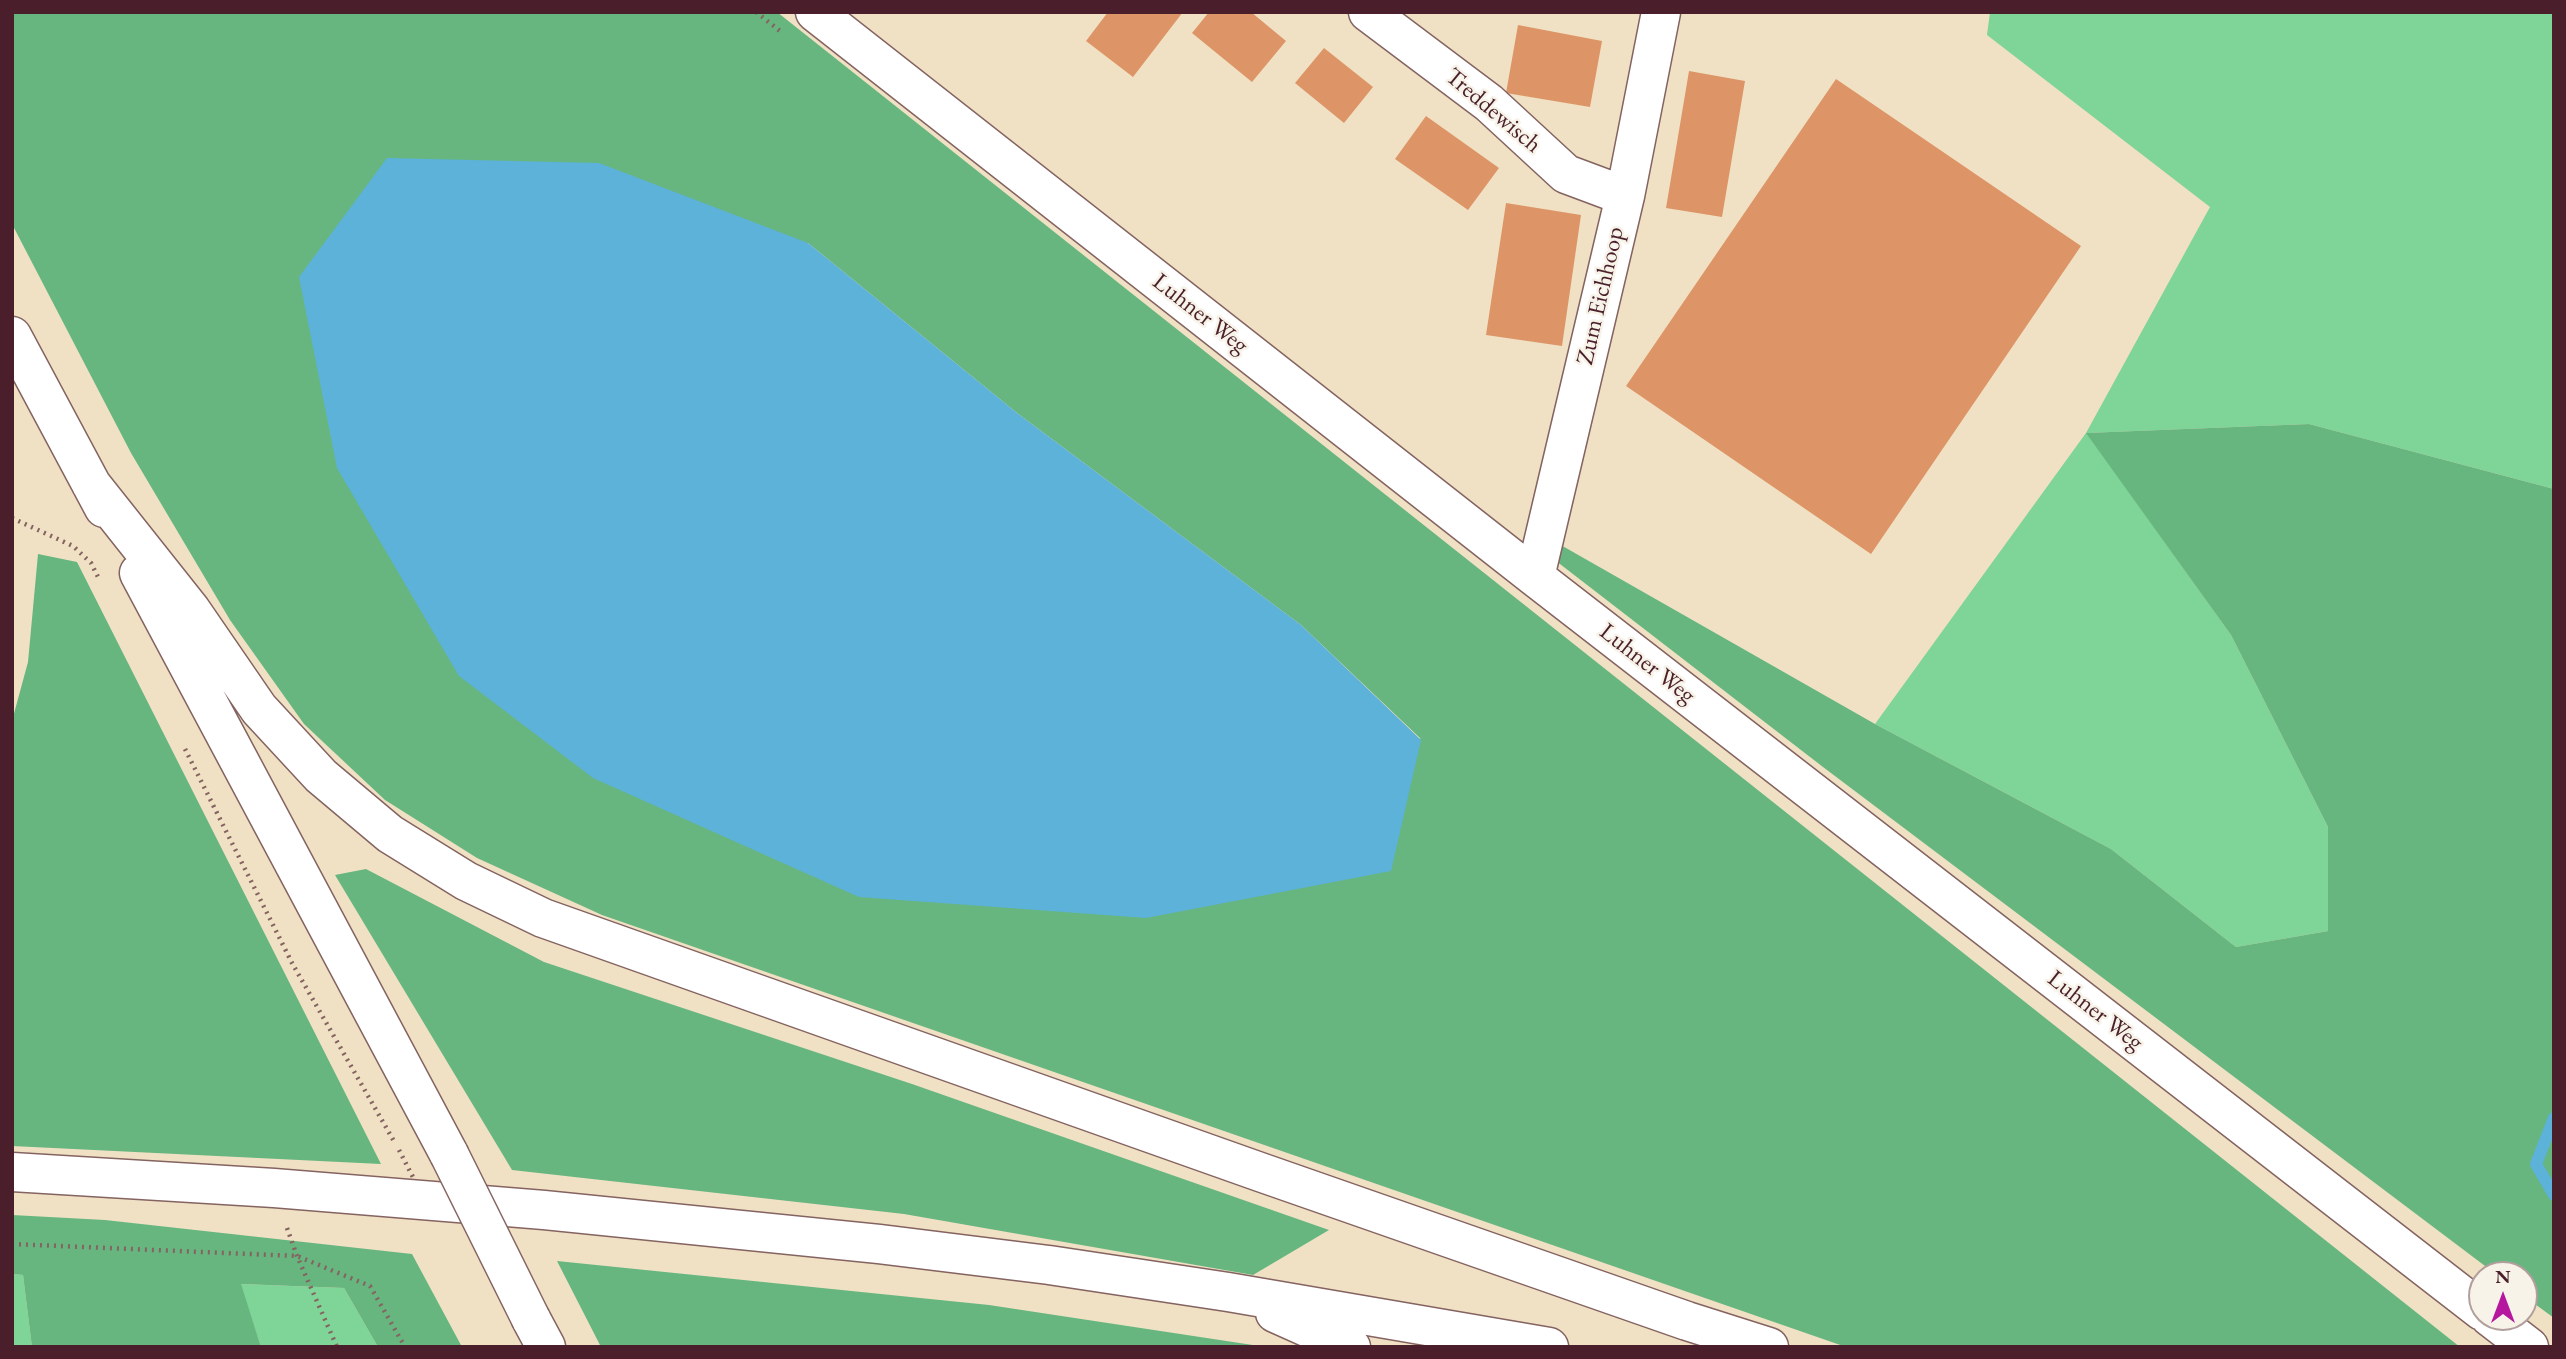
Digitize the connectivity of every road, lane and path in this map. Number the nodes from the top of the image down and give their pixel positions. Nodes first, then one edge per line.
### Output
1 (815, 12) edge
2 (1368, 12) edge
3 (1661, 12) edge
4 (1625, 196) junction
5 (12, 337) edge
6 (91, 484) junction
7 (12, 518) edge
8 (1535, 577) junction
9 (104, 588) dead end
10 (179, 738) dead end
11 (398, 1150) dead end
12 (12, 1172) edge
13 (274, 1188) junction
14 (12, 1244) edge
15 (297, 1256) junction
16 (1228, 1292) junction
17 (2468, 1300) edge
18 (2508, 1331) edge
19 (538, 1333) edge
20 (337, 1347) edge
21 (405, 1347) edge
22 (1351, 1347) edge
23 (1549, 1347) edge
24 (1769, 1347) edge
25 (2529, 1347) edge

1 - 8 main road, Luhner Weg
2 - 4 main road, Treddewisch
3 - 4 main road, Zum Eichhoop
4 - 8 main road, Zum Eichhoop
5 - 6 main road
6 - 19 main road, bridge
6 - 24 main road
7 - 9 path
8 - 17 main road, Luhner Weg
10 - 11 path
12 - 13 main road
13 - 15 path
13 - 16 main road
14 - 15 path
15 - 20 path
15 - 21 path
16 - 22 main road
16 - 23 main road
18 - 25 main road

